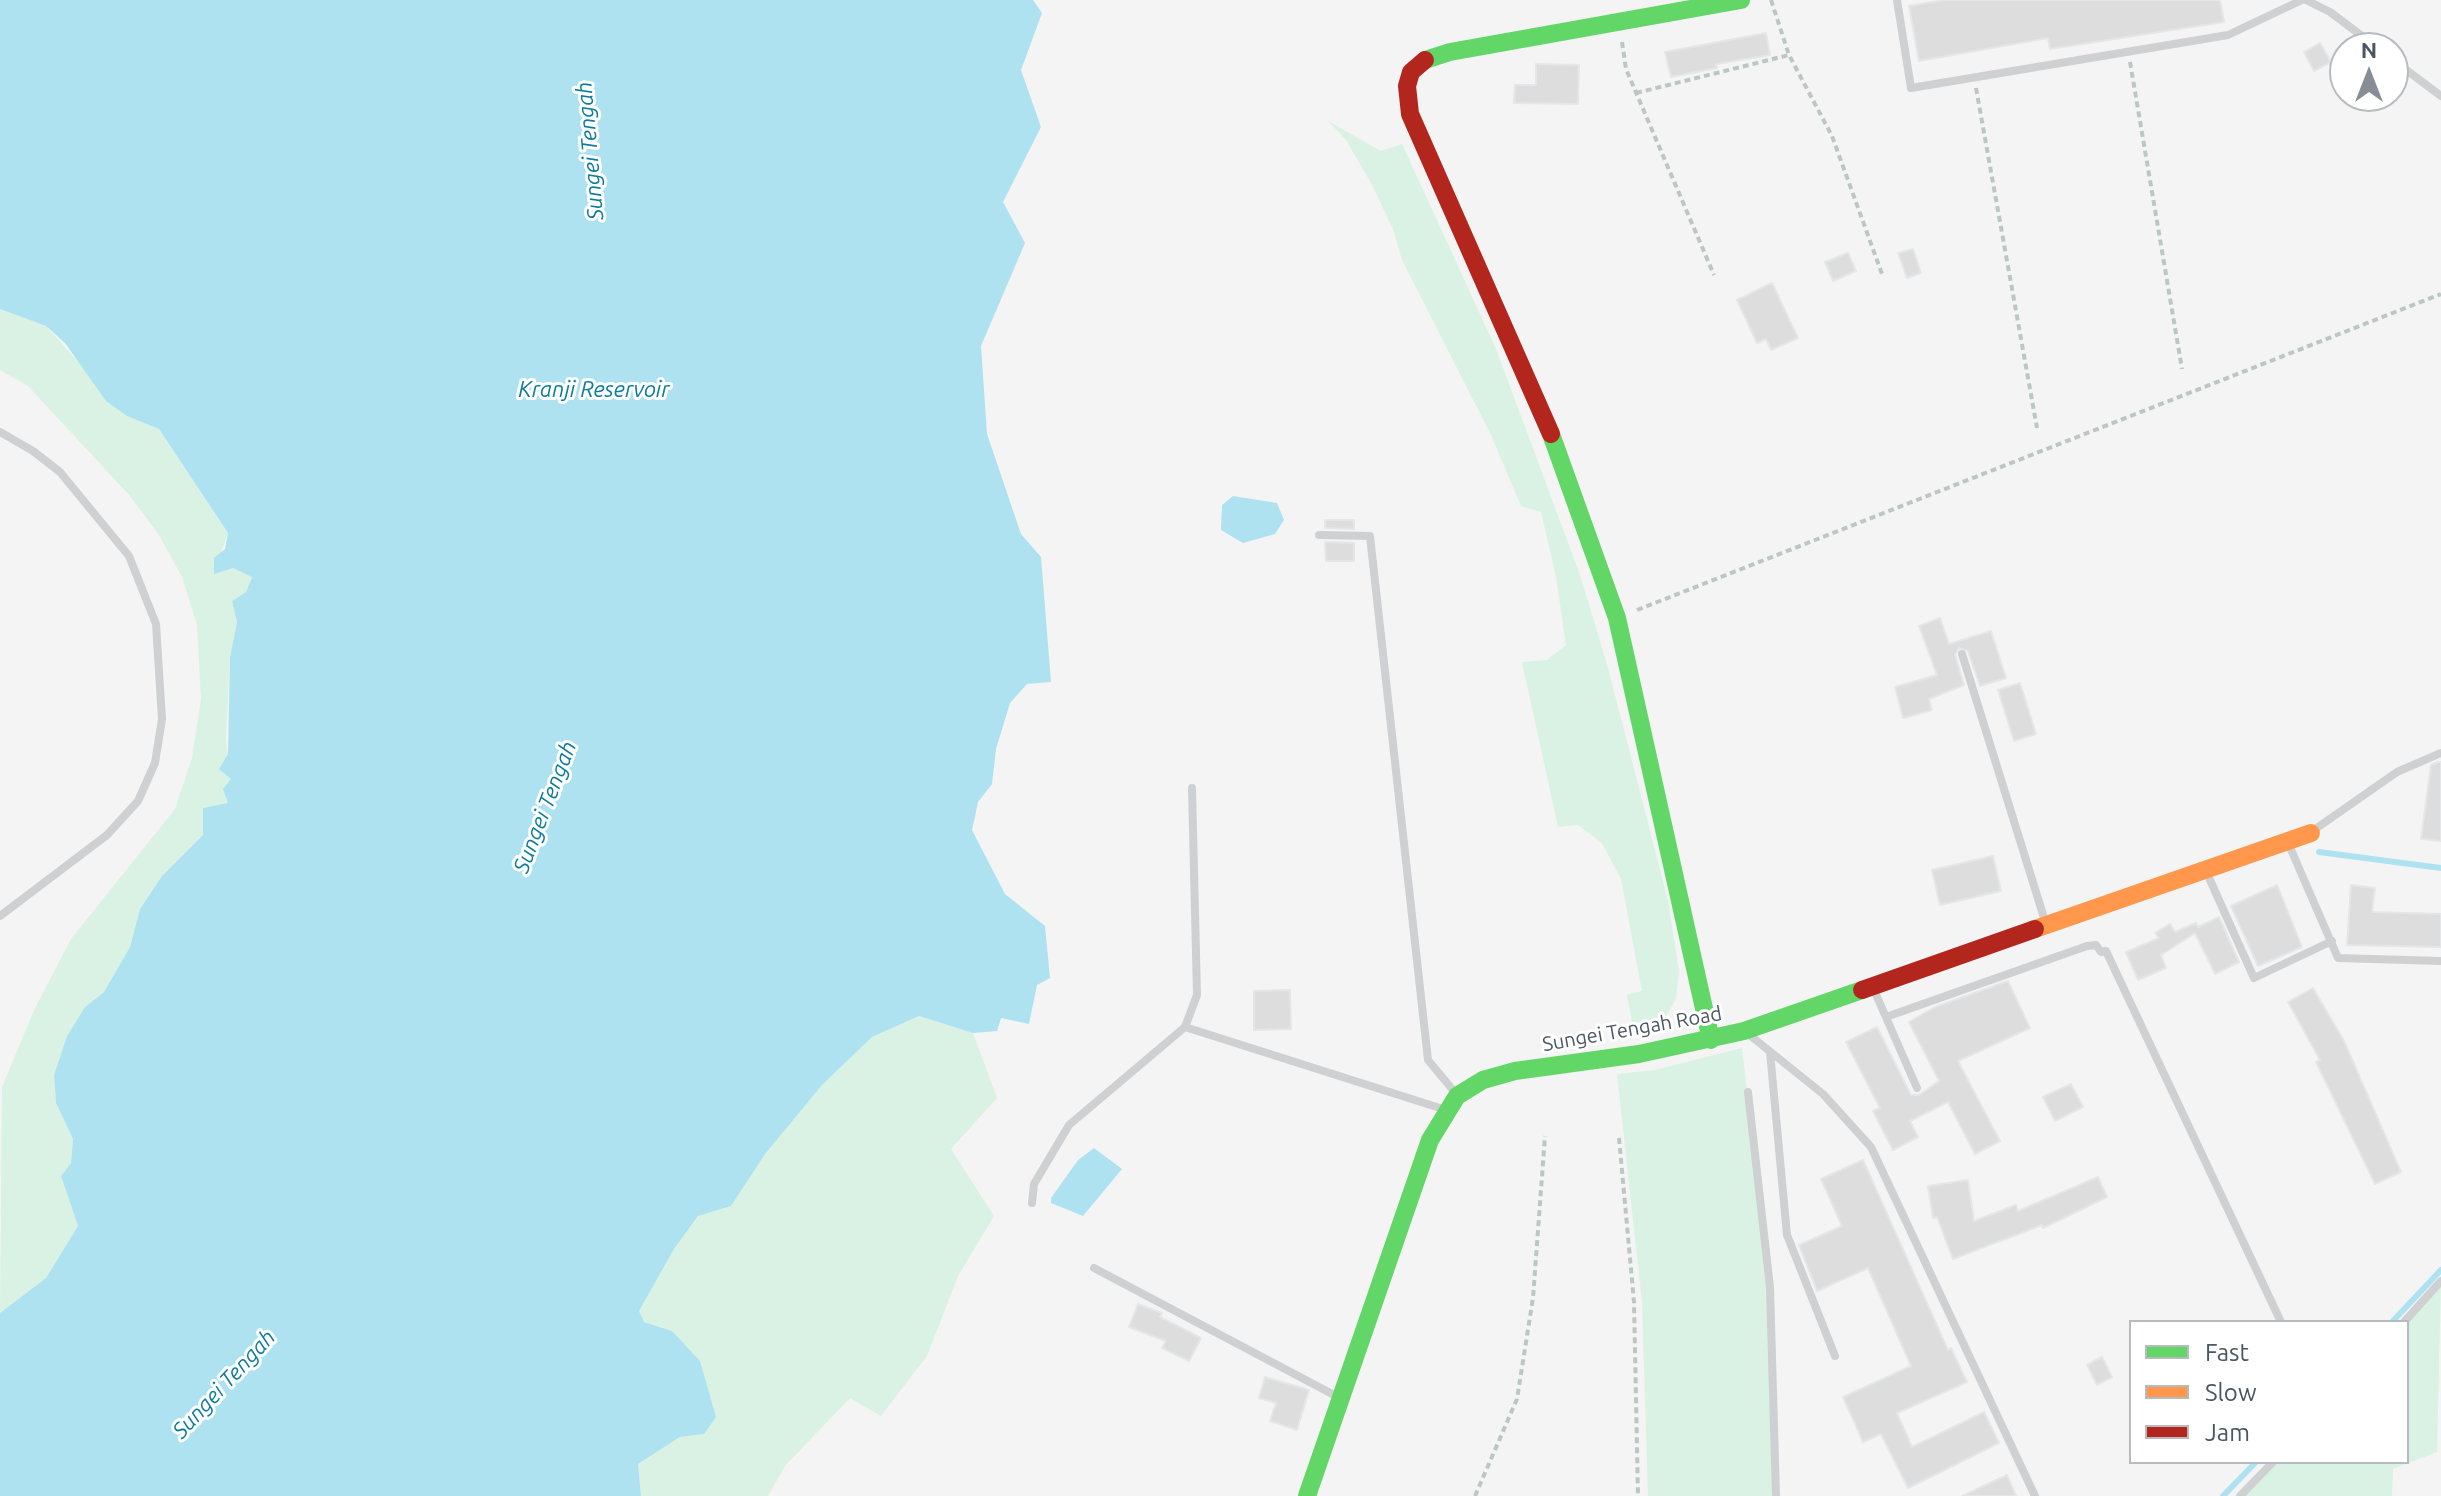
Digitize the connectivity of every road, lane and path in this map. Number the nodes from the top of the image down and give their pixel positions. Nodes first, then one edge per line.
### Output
1 (1741, 0) edge
2 (1771, 0) edge
3 (1897, 0) edge
4 (2304, 0) edge
5 (1619, 23) junction
6 (2357, 32) edge
7 (2128, 52) junction
8 (1789, 55) junction
9 (2409, 72) edge
10 (1975, 78) junction
11 (1636, 93) junction
12 (2441, 96) edge
13 (1882, 274) dead end
14 (1714, 275) dead end
15 (2441, 294) edge
16 (2182, 369) dead end
17 (2037, 428) dead end
18 (0, 432) edge
19 (1319, 535) dead end
20 (1617, 618) junction
21 (1962, 654) dead end
22 (2441, 753) edge
23 (1192, 788) dead end
24 (2311, 833) joint
25 (2287, 841) junction
26 (2206, 871) junction
27 (0, 916) edge
28 (2047, 925) junction
29 (2332, 941) junction
30 (2441, 961) edge
31 (1872, 985) junction
32 (1886, 1017) junction
33 (1185, 1027) junction
34 (1744, 1031) junction
35 (1711, 1040) junction
36 (1770, 1052) junction
37 (1917, 1088) dead end
38 (1748, 1092) dead end
39 (1452, 1103) junction
40 (1545, 1136) dead end
41 (1619, 1138) dead end
42 (1032, 1203) dead end
43 (1094, 1268) dead end
44 (2441, 1281) edge
45 (2280, 1320) edge
46 (2406, 1320) edge
47 (1835, 1356) dead end
48 (1341, 1399) junction
49 (2271, 1464) edge
50 (1307, 1496) edge
51 (1475, 1496) edge
52 (1638, 1496) edge
53 (1776, 1496) edge
54 (2035, 1496) edge
55 (2240, 1496) edge

1 - 5 street
2 - 8 path
3 - 10 lane
4 - 6 lane
4 - 7 lane
5 - 11 path
5 - 20 street
7 - 10 lane
7 - 16 path
8 - 11 path
8 - 13 path
9 - 12 lane
10 - 17 path
11 - 14 path
15 - 20 path
18 - 27 lane
19 - 39 lane
20 - 35 street
21 - 28 lane
22 - 24 lane
23 - 33 lane
24 - 25 street, Sungei Tengah Road
25 - 26 street, Sungei Tengah Road
25 - 29 lane
26 - 28 street, Sungei Tengah Road
26 - 29 lane
28 - 31 street, Sungei Tengah Road
29 - 30 lane
31 - 32 lane
31 - 34 street, Sungei Tengah Road
32 - 37 lane
32 - 45 lane
33 - 39 lane
33 - 42 lane
34 - 35 street, Sungei Tengah Road
34 - 36 lane
35 - 39 street, Sungei Tengah Road
36 - 47 lane
36 - 54 lane
38 - 53 lane
39 - 48 street
40 - 51 path
41 - 52 path
43 - 48 lane
44 - 46 lane
48 - 50 street
49 - 55 lane

